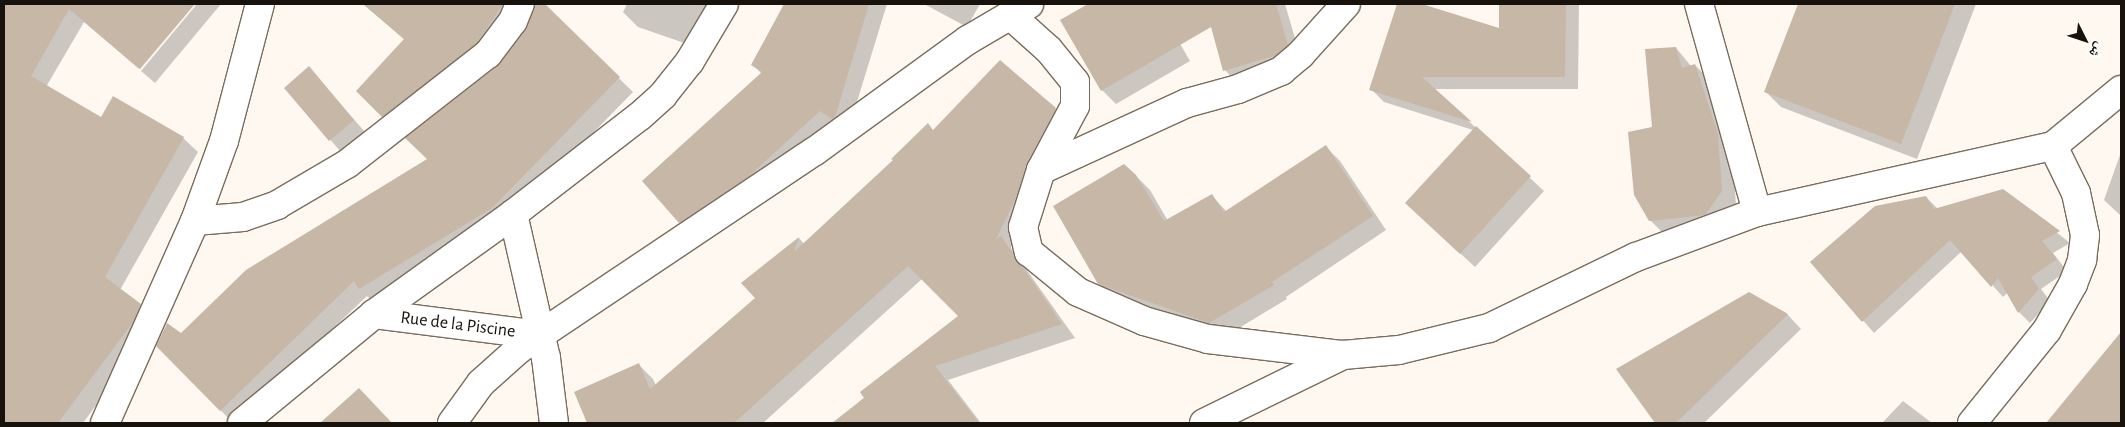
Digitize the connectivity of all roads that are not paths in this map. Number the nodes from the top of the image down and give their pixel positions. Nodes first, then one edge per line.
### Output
1 (260, 4) edge
2 (520, 4) edge
3 (724, 4) edge
4 (1346, 4) edge
5 (1699, 4) edge
6 (1019, 10) edge
7 (2121, 90) edge
8 (2053, 146) junction
9 (1041, 170) junction
10 (1756, 212) junction
11 (513, 214) junction
12 (194, 221) junction
13 (374, 314) junction
14 (541, 335) junction
15 (1343, 355) junction
16 (105, 423) edge
17 (242, 423) edge
18 (452, 423) edge
19 (554, 423) edge
20 (1204, 423) edge
21 (1972, 423) edge

1 - 12 street
2 - 12 street
3 - 11 street
4 - 9 street
5 - 10 street
6 - 9 street
6 - 14 street
7 - 8 street
8 - 10 street
8 - 21 street
9 - 15 street
10 - 15 street
11 - 13 street
11 - 14 street, Rue de la Piscine
12 - 16 street
13 - 14 street, Rue de la Piscine
13 - 17 street
14 - 18 street
14 - 19 street, Rue de la Piscine
15 - 20 street

